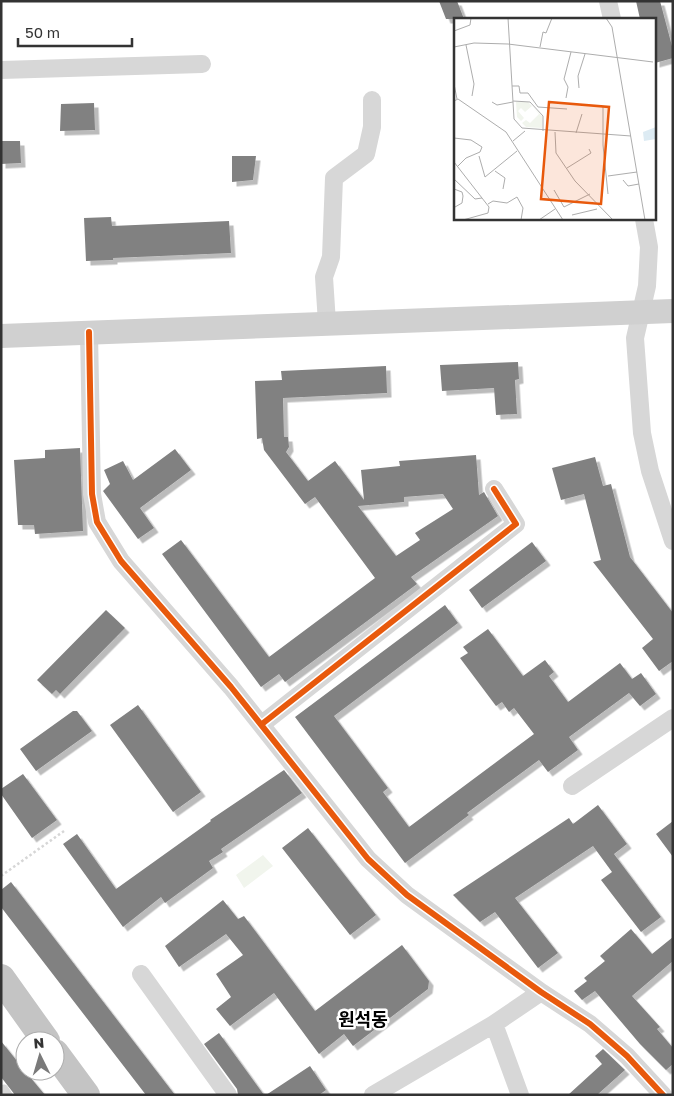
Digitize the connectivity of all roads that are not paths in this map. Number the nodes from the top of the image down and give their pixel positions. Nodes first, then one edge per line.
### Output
1 (608, 1) edge
2 (612, 18) edge
3 (202, 64) dead end
4 (1, 70) edge
5 (372, 100) dead end
6 (644, 220) edge
7 (673, 311) edge
8 (639, 312) junction
9 (327, 323) junction
10 (89, 332) junction
11 (1, 336) edge
12 (494, 489) dead end
13 (673, 541) edge
14 (673, 718) edge
15 (262, 724) junction
16 (572, 786) dead end
17 (141, 974) dead end
18 (1, 978) edge
19 (541, 992) junction
20 (494, 1024) junction
21 (39, 1031) edge
22 (65, 1067) edge
23 (86, 1095) edge
24 (228, 1095) edge
25 (373, 1095) edge
26 (520, 1095) edge
27 (663, 1095) edge

1 - 2 street
3 - 4 street
5 - 9 street
6 - 8 street
7 - 8 main road
8 - 9 main road
8 - 13 street
9 - 10 main road
10 - 11 main road
10 - 15 street
12 - 15 street
14 - 16 street
15 - 19 street
17 - 24 street
18 - 21 highway
19 - 20 street
19 - 27 street
20 - 25 street
20 - 26 street
22 - 23 highway

